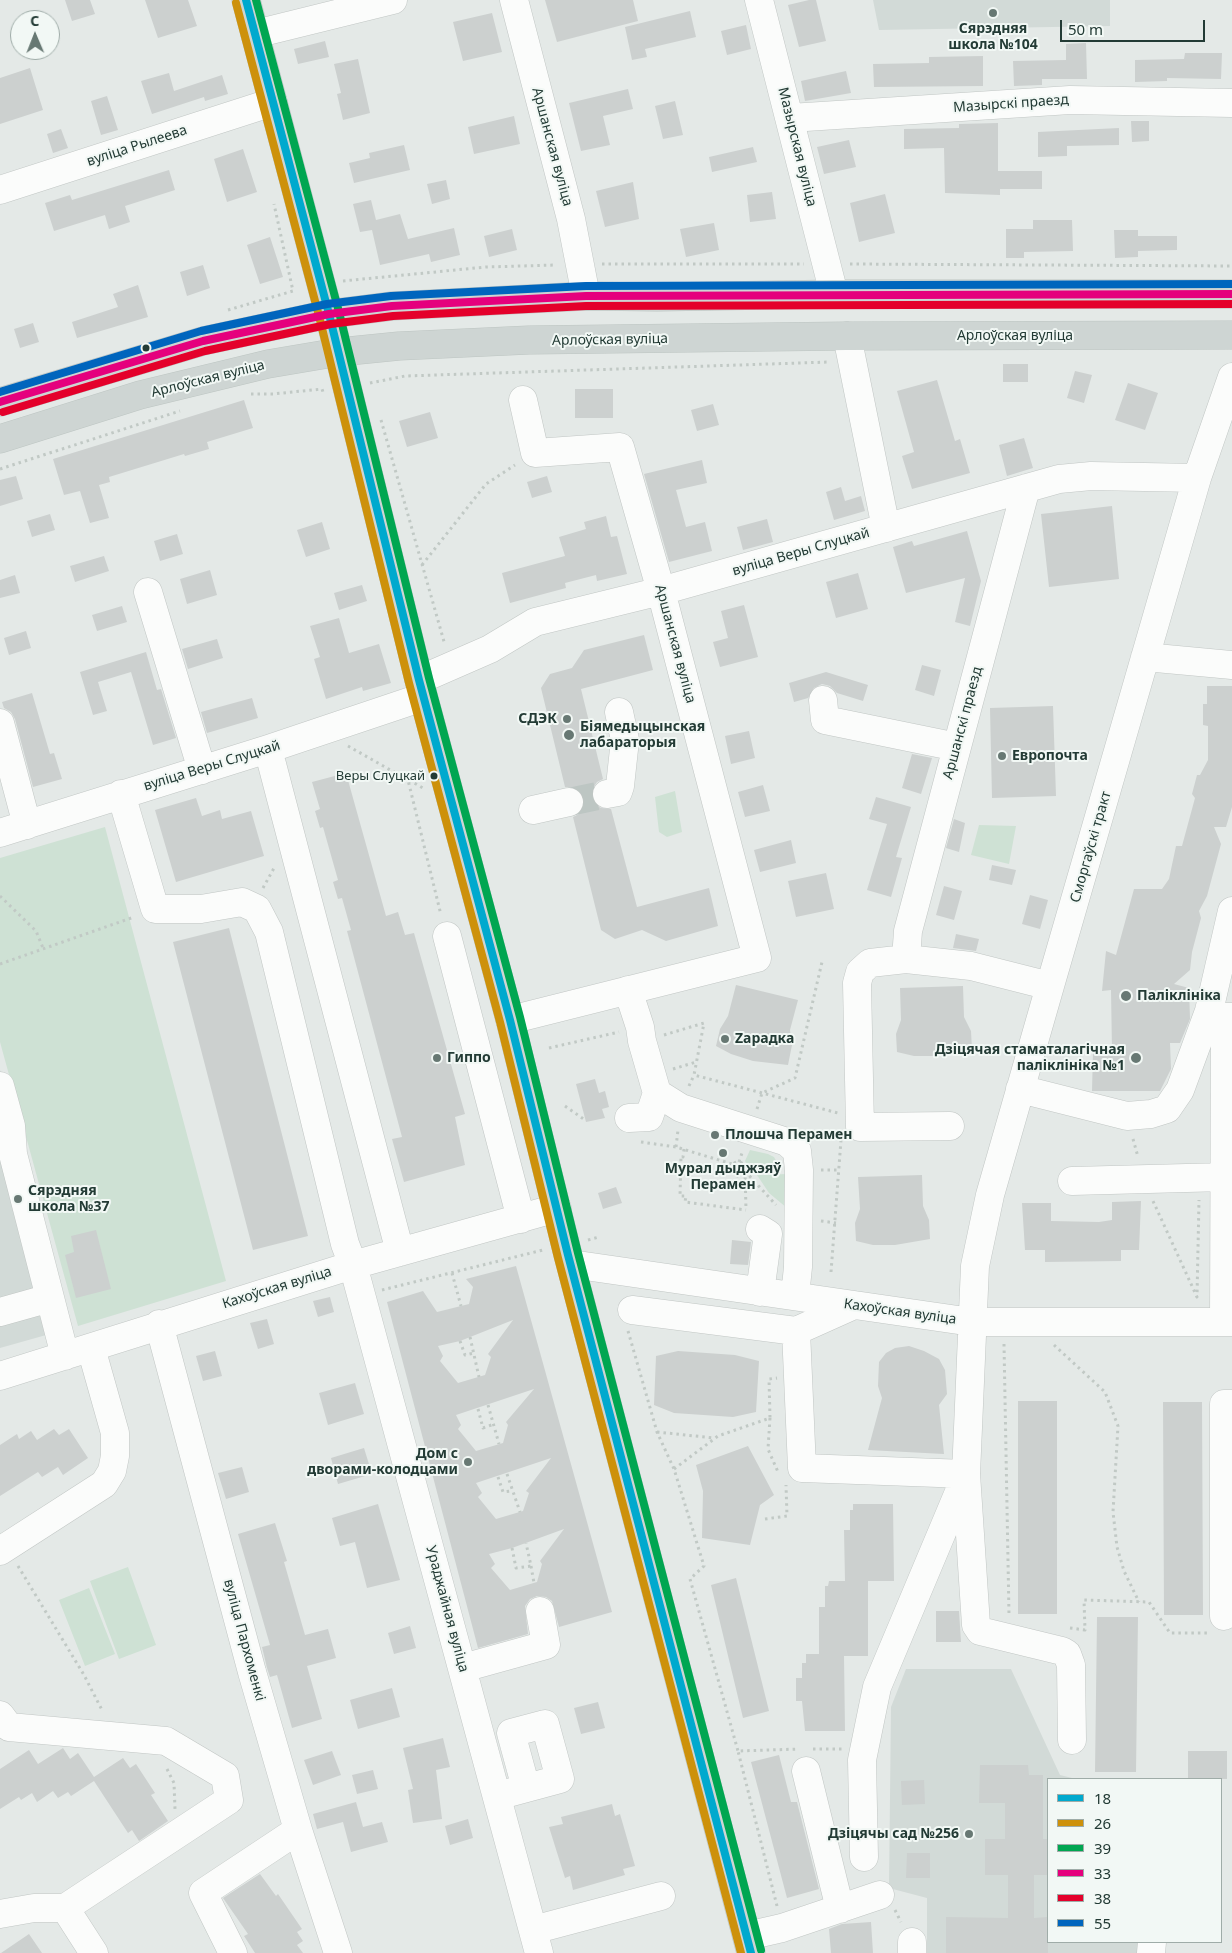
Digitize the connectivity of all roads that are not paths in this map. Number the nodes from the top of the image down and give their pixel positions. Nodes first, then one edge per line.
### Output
1 (246, 0) edge
2 (393, 0) edge
3 (514, 0) edge
4 (758, 0) edge
5 (255, 34) junction
6 (273, 102) junction
7 (1232, 103) edge
8 (790, 118) junction
9 (0, 190) edge
10 (834, 294) junction
11 (1232, 294) edge
12 (586, 296) junction
13 (329, 314) junction
14 (1232, 335) edge
15 (850, 349) junction
16 (339, 352) junction
17 (1232, 377) edge
18 (523, 400) dead end
19 (0, 402) edge
20 (1222, 432) edge
21 (0, 439) edge
22 (1197, 478) junction
23 (1026, 488) junction
24 (886, 528) junction
25 (661, 591) junction
26 (148, 592) dead end
27 (1145, 657) junction
28 (1232, 665) edge
29 (421, 689) junction
30 (823, 700) dead end
31 (619, 712) dead end
32 (0, 723) edge
33 (957, 747) junction
34 (268, 749) junction
35 (202, 770) junction
36 (121, 794) junction
37 (607, 794) tunnel mouth
38 (569, 802) tunnel mouth
39 (533, 810) dead end
40 (27, 825) junction
41 (0, 833) edge
42 (1232, 911) edge
43 (445, 928) road end
44 (906, 959) junction
45 (1050, 986) junction
46 (628, 990) junction
47 (1232, 1017) edge
48 (510, 1020) junction
49 (0, 1086) edge
50 (1020, 1089) junction
51 (657, 1093) junction
52 (950, 1126) dead end
53 (634, 1130) road end
54 (1212, 1177) junction
55 (1072, 1181) dead end
56 (557, 1208) junction
57 (754, 1217) road end
58 (521, 1219) junction
59 (400, 1252) junction
60 (571, 1264) junction
61 (353, 1265) junction
62 (760, 1292) junction
63 (795, 1296) junction
64 (50, 1298) junction
65 (854, 1305) junction
66 (0, 1312) edge
67 (629, 1319) road end
68 (972, 1322) junction
69 (1228, 1322) edge
70 (158, 1324) junction
71 (796, 1331) junction
72 (91, 1348) junction
73 (64, 1356) junction
74 (0, 1376) edge
75 (1232, 1404) edge
76 (966, 1474) junction
77 (3, 1549) edge
78 (540, 1611) dead end
79 (1220, 1625) road end
80 (463, 1668) junction
81 (0, 1715) edge
82 (1072, 1740) dead end
83 (805, 1756) road end
84 (526, 1788) dead end
85 (497, 1796) junction
86 (298, 1830) junction
87 (864, 1857) dead end
88 (880, 1895) dead end
89 (661, 1896) dead end
90 (65, 1908) junction
91 (840, 1909) junction
92 (0, 1914) edge
93 (536, 1941) edge
94 (749, 1944) edge
95 (94, 1953) edge
96 (233, 1953) edge
97 (338, 1953) edge

1 - 5 main road
2 - 5 street
3 - 12 street, Аршанская вуліца
4 - 8 street, Мазырская вуліца
5 - 6 main road
6 - 9 street, вуліца Рылеева
6 - 13 main road
7 - 8 street, Мазырскі праезд
8 - 10 street, Мазырская вуліца
10 - 11 main road
10 - 12 main road
12 - 13 main road
13 - 16 main road
13 - 19 main road
14 - 15 main road, Арлоўская вуліца
15 - 16 main road, Арлоўская вуліца
15 - 24 street
16 - 21 main road, Арлоўская вуліца
16 - 29 main road
17 - 20 street, Сморгаўскі тракт
18 - 25 street, Аршанская вуліца
20 - 22 street, Сморгаўскі тракт
22 - 23 street, вуліца Веры Слуцкай
22 - 27 street, Сморгаўскі тракт
23 - 24 street, вуліца Веры Слуцкай
23 - 33 street, Аршанскі праезд
24 - 25 street, вуліца Веры Слуцкай
25 - 29 street, вуліца Веры Слуцкай
25 - 46 street, Аршанская вуліца
26 - 35 street
27 - 28 street
27 - 45 street, Сморгаўскі тракт
29 - 34 street, вуліца Веры Слуцкай
29 - 48 main road
30 - 33 street
31 - 37 street
32 - 40 street
33 - 44 street, Аршанскі праезд
34 - 35 street, вуліца Веры Слуцкай
34 - 59 street
35 - 36 street, вуліца Веры Слуцкай
36 - 40 street, вуліца Веры Слуцкай
36 - 61 street, Ураджайная вуліца
38 - 39 street
40 - 41 street, вуліца Веры Слуцкай
42 - 50 street
43 - 58 street
44 - 45 street
44 - 52 street
45 - 50 street, Сморгаўскі тракт
46 - 48 street
46 - 51 street
47 - 54 street
48 - 56 main road
49 - 64 street
50 - 68 street, Сморгаўскі тракт
51 - 53 street
51 - 63 street
54 - 55 street
54 - 69 street
56 - 58 street, Кахоўская вуліца
56 - 60 main road
57 - 62 street
58 - 59 street, Кахоўская вуліца
59 - 61 street, Кахоўская вуліца
60 - 62 street, Кахоўская вуліца
60 - 94 main road
61 - 70 street, Кахоўская вуліца
61 - 80 street, Ураджайная вуліца
62 - 63 street, Кахоўская вуліца
63 - 65 street, Кахоўская вуліца
64 - 66 street
64 - 73 street
65 - 68 street, Кахоўская вуліца
65 - 71 street
67 - 71 street
68 - 69 street, Кахоўская вуліца
68 - 76 street, Сморгаўскі тракт
70 - 72 street, Кахоўская вуліца
70 - 86 street, вуліца Пархоменкі
71 - 76 street
72 - 73 street, Кахоўская вуліца
72 - 77 street
73 - 74 street, Кахоўская вуліца
75 - 79 street
76 - 82 street
76 - 87 street
78 - 80 street
80 - 85 street, Ураджайная вуліца
81 - 90 street
83 - 91 street
84 - 85 street
85 - 93 street, Ураджайная вуліца
86 - 96 street
86 - 97 street, вуліца Пархоменкі
88 - 91 street
89 - 93 street
90 - 92 street
90 - 95 street
91 - 94 street

